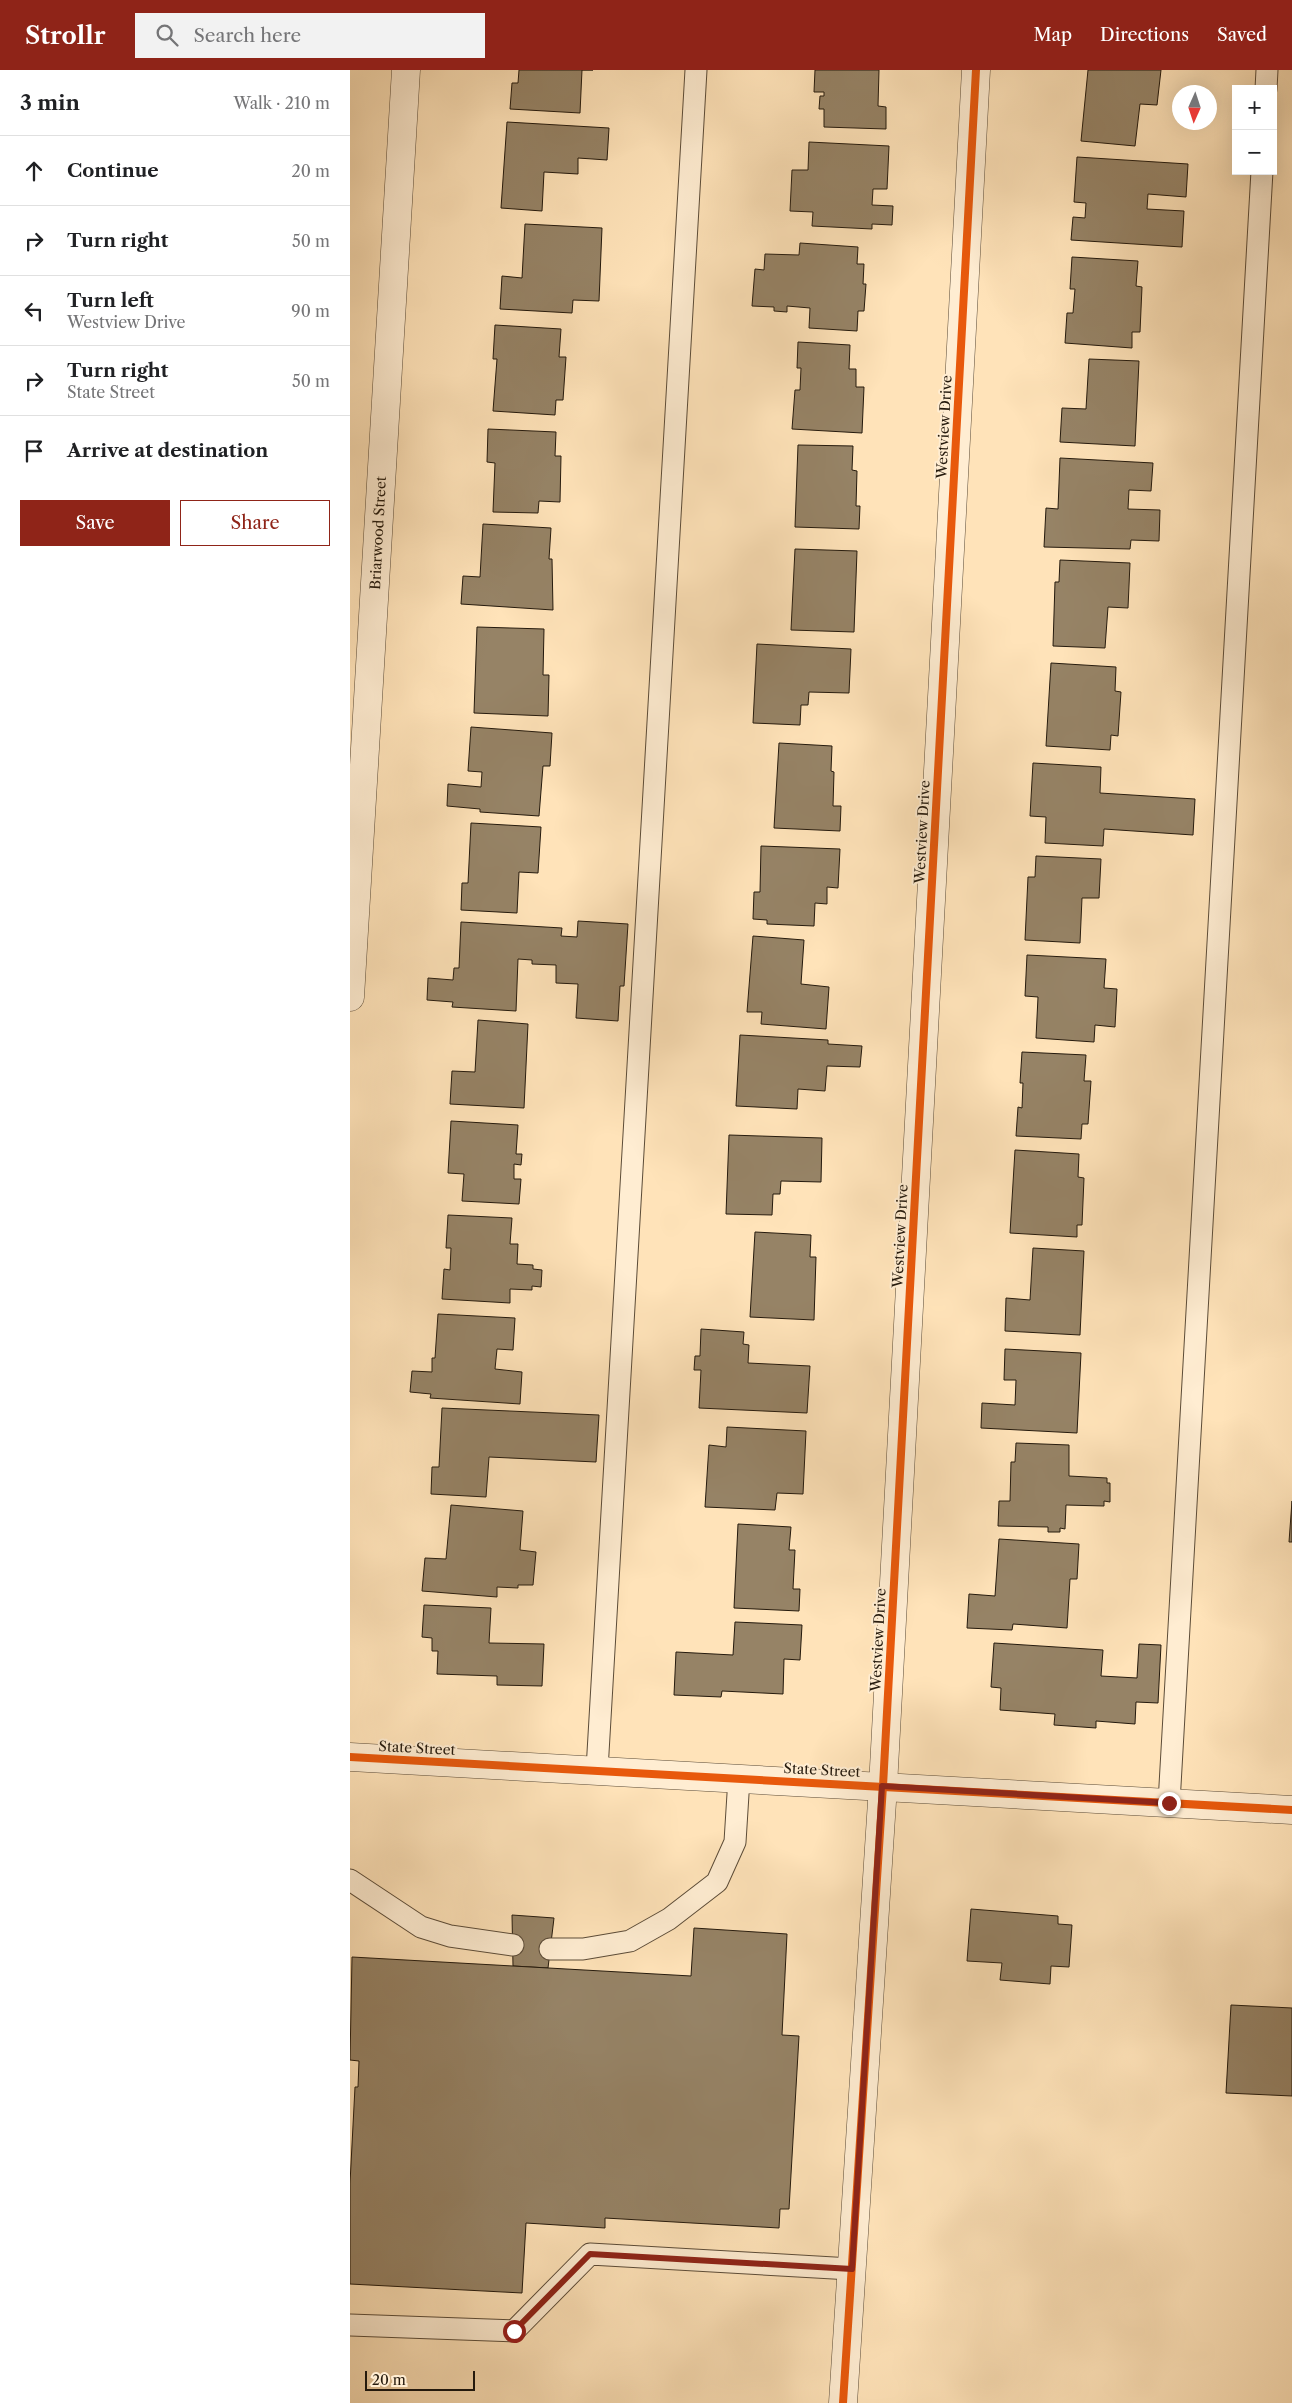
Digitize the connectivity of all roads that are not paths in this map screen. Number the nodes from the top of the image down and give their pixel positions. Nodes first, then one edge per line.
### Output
1 (406, 70) edge
2 (696, 70) edge
3 (976, 70) edge
4 (1267, 70) edge
5 (1266, 85) edge
6 (1262, 175) edge
7 (350, 996) edge
8 (350, 1757) edge
9 (597, 1770) junction
10 (739, 1778) junction
11 (882, 1786) junction
12 (1169, 1803) junction
13 (1292, 1810) edge
14 (350, 1880) edge
15 (513, 1945) dead end
16 (550, 1949) dead end
17 (852, 2269) junction
18 (350, 2324) edge
19 (843, 2403) edge

1 - 7 street, Briarwood Street
2 - 9 lane
3 - 11 street, Westview Drive
4 - 5 lane
6 - 12 lane
8 - 9 street, State Street
9 - 10 street, State Street
10 - 11 street, State Street
10 - 16 lane
11 - 12 street, State Street
11 - 17 street, Westview Drive
12 - 13 street, State Street
14 - 15 lane
17 - 18 lane
17 - 19 street, Westview Drive

